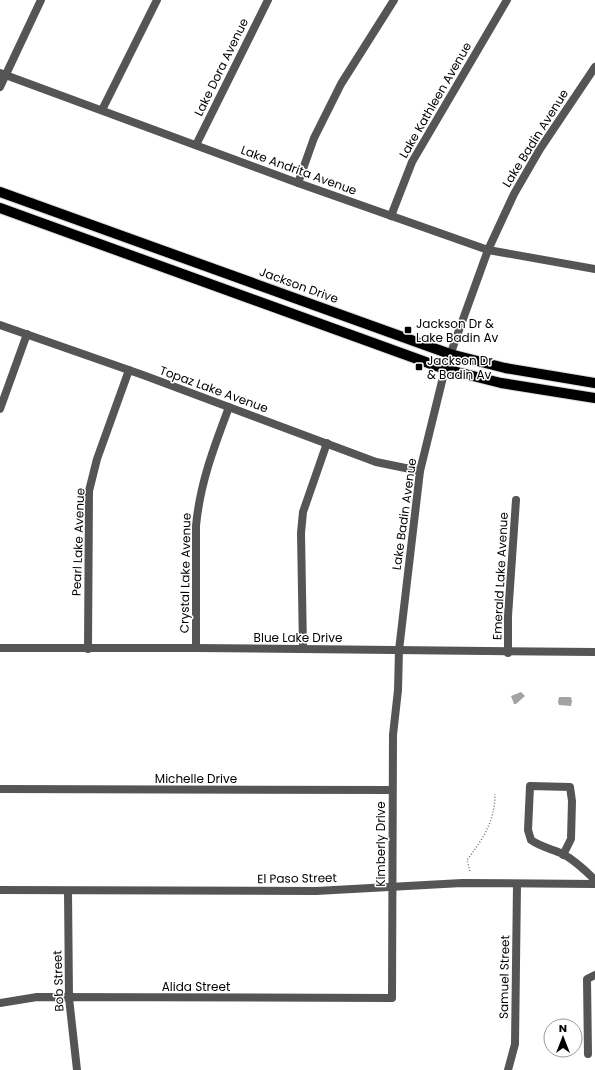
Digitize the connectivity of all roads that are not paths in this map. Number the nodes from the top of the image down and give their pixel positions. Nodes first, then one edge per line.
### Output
1 (41, 0) edge
2 (157, 0) edge
3 (268, 0) edge
4 (394, 0) edge
5 (507, 0) edge
6 (595, 67) edge
7 (3, 74) edge
8 (0, 87) edge
9 (102, 110) junction
10 (196, 145) junction
11 (298, 183) junction
12 (0, 192) edge
13 (0, 208) edge
14 (391, 216) junction
15 (488, 250) junction
16 (595, 269) edge
17 (0, 325) edge
18 (27, 334) junction
19 (450, 354) junction
20 (445, 369) junction
21 (129, 370) junction
22 (595, 383) edge
23 (595, 398) edge
24 (229, 407) junction
25 (0, 409) edge
26 (327, 444) junction
27 (420, 471) junction
28 (516, 500) dead end
29 (0, 648) edge
30 (88, 648) junction
31 (196, 648) junction
32 (303, 649) junction
33 (399, 650) junction
34 (595, 652) edge
35 (508, 653) junction
36 (398, 690) joint
37 (0, 789) edge
38 (392, 790) junction
39 (563, 855) junction
40 (595, 880) edge
41 (517, 884) junction
42 (595, 884) edge
43 (393, 886) junction
44 (0, 890) edge
45 (68, 891) junction
46 (595, 975) edge
47 (69, 998) junction
48 (392, 998) joint
49 (0, 1003) edge
50 (588, 1054) dead end
51 (77, 1070) edge
52 (508, 1070) edge

1 - 7 street
2 - 9 street
3 - 10 street, Lake Dora Avenue
4 - 11 street
5 - 14 street, Lake Kathleen Avenue
6 - 15 street, Lake Badin Avenue
7 - 8 street
7 - 9 street, Lake Andrita Avenue
9 - 10 street, Lake Andrita Avenue
10 - 11 street, Lake Andrita Avenue
11 - 14 street, Lake Andrita Avenue
12 - 19 main road, Jackson Drive
13 - 20 main road
14 - 15 street, Lake Andrita Avenue
15 - 16 street, Lake Andrita Avenue
15 - 19 street, Lake Badin Avenue
17 - 18 street, Topaz Lake Avenue
18 - 21 street, Topaz Lake Avenue
18 - 25 street
19 - 20 street, Lake Badin Avenue
19 - 22 main road, Jackson Drive
20 - 23 main road
20 - 27 street, Lake Badin Avenue
21 - 24 street, Topaz Lake Avenue
21 - 30 street, Pearl Lake Avenue
24 - 26 street, Topaz Lake Avenue
24 - 31 street, Crystal Lake Avenue
26 - 27 street, Topaz Lake Avenue
26 - 32 street
27 - 33 street, Lake Badin Avenue
28 - 35 street, Emerald Lake Avenue
29 - 30 street, Blue Lake Drive
30 - 31 street, Blue Lake Drive
31 - 32 street, Blue Lake Drive
32 - 33 street, Blue Lake Drive
33 - 35 street, Blue Lake Drive
33 - 36 street, Lake Badin Avenue
34 - 35 street, Blue Lake Drive
36 - 38 street, Kimberly Drive
37 - 38 street, Michelle Drive
38 - 43 street, Kimberly Drive
39 - 39 street
39 - 40 street
41 - 42 street, El Paso Street
41 - 43 street, El Paso Street
41 - 52 street, Samuel Street
43 - 45 street, El Paso Street
43 - 48 street, Kimberly Drive
44 - 45 street, El Paso Street
45 - 47 street, Bob Street
46 - 50 street
47 - 48 street, Alida Street
47 - 49 street, Alida Street
47 - 51 street, Bob Street

